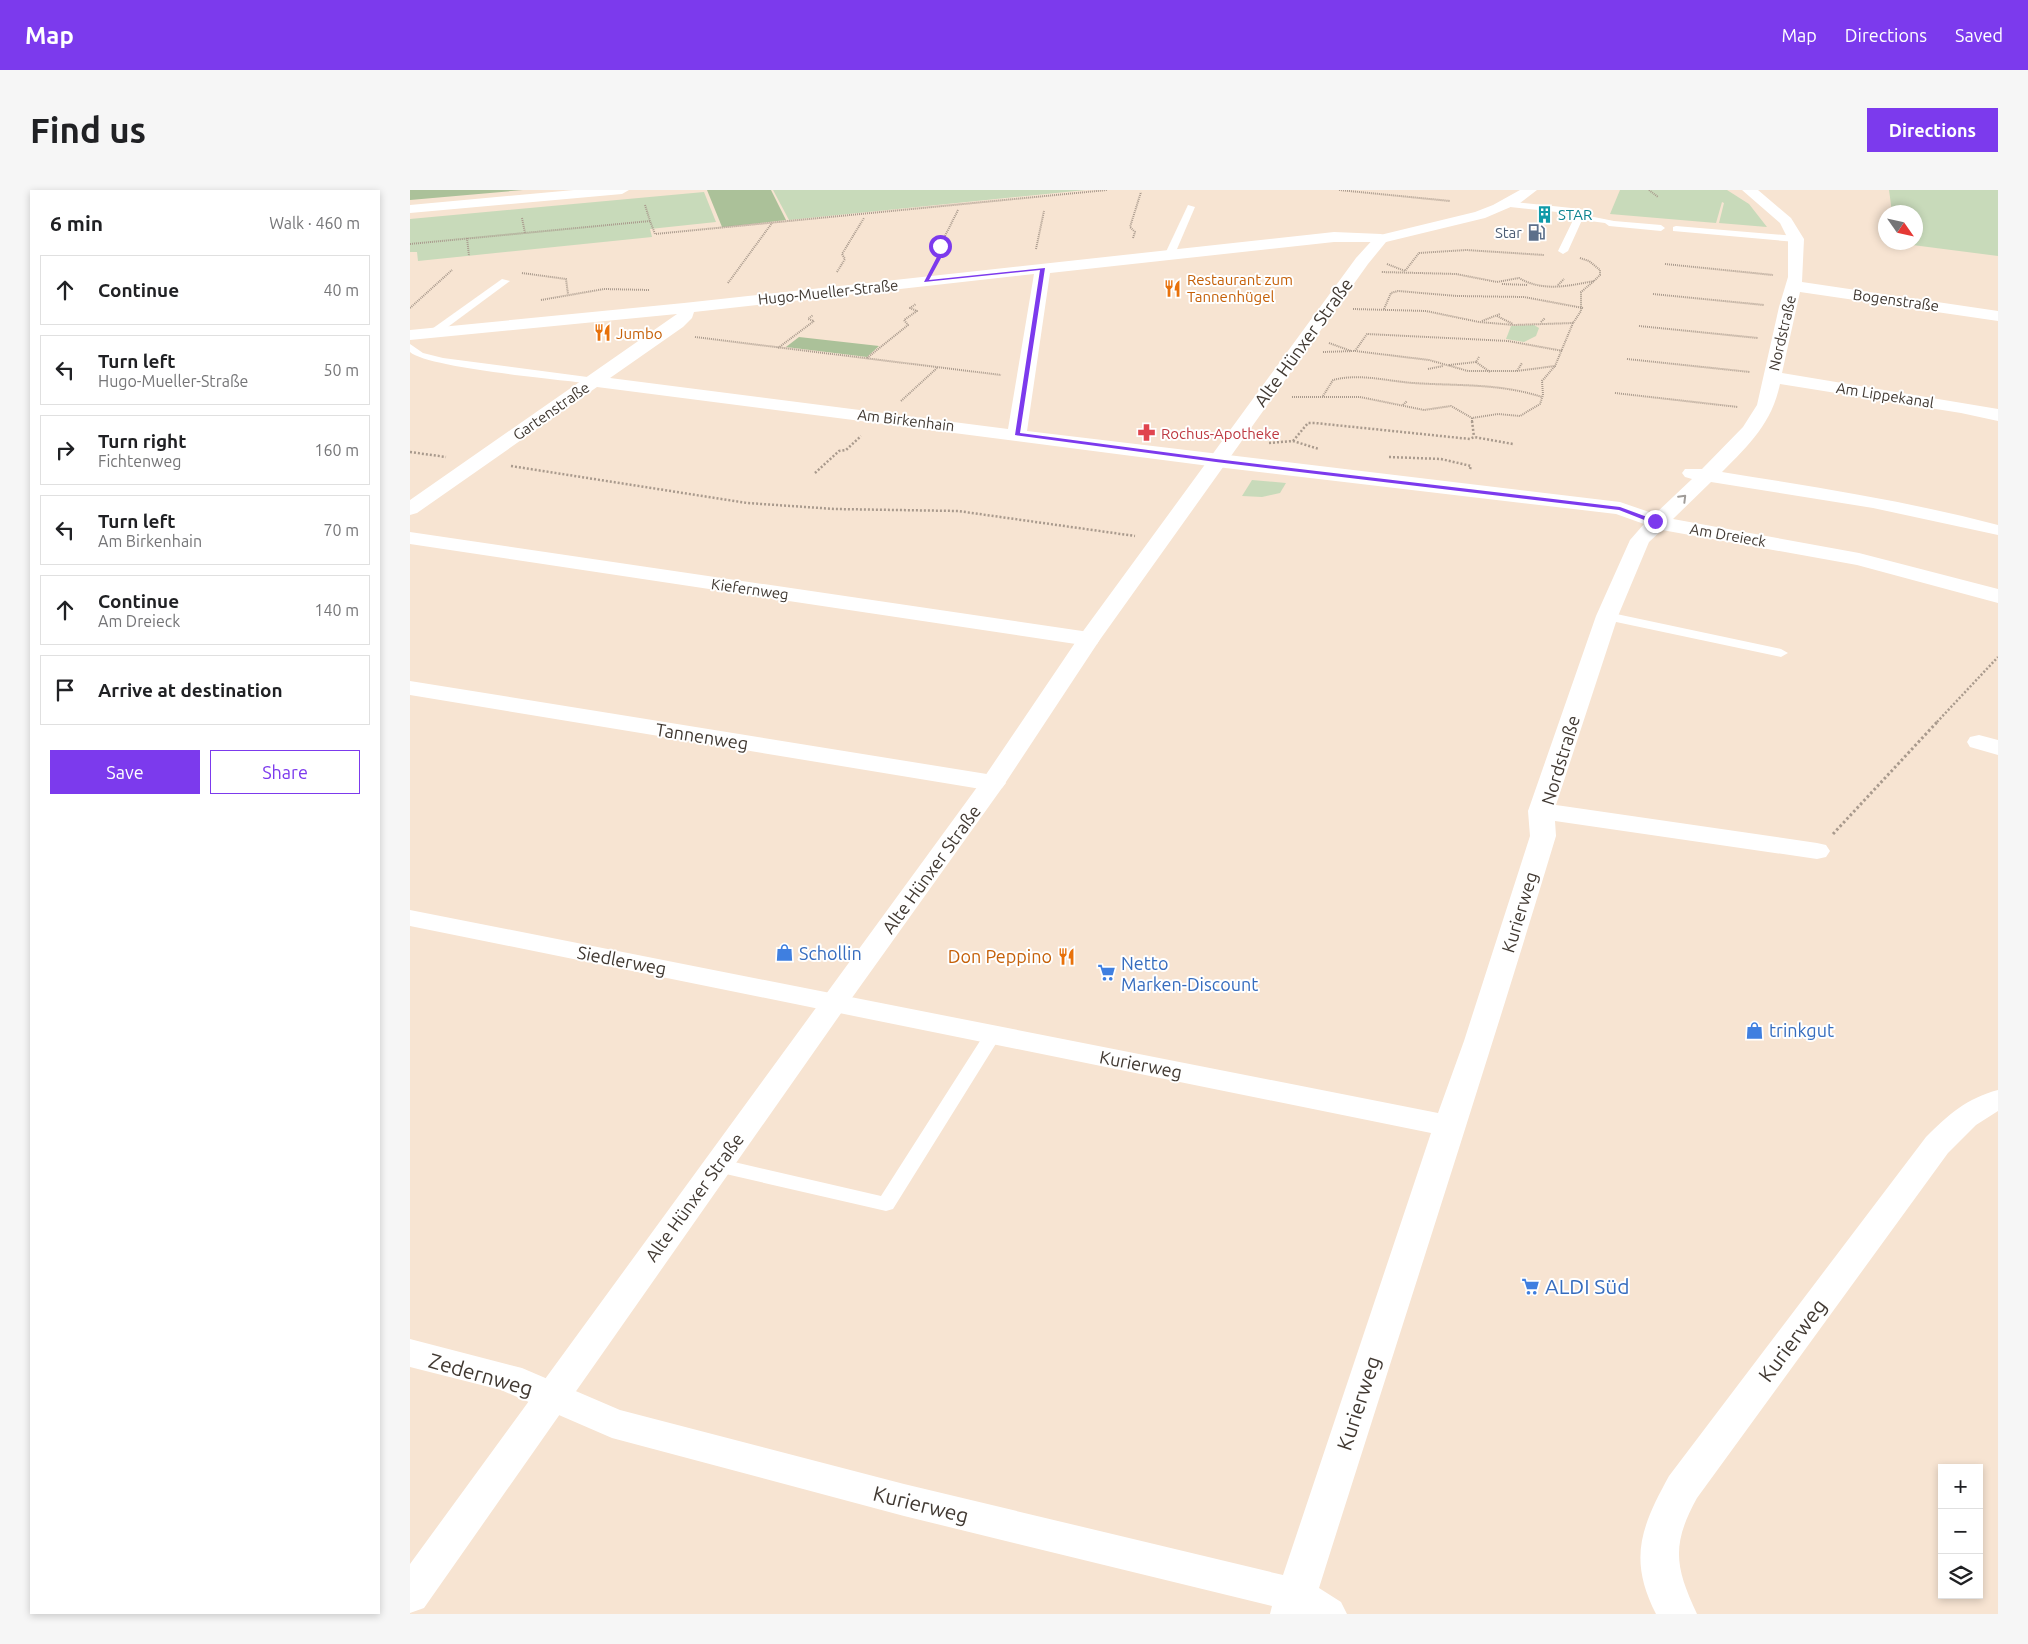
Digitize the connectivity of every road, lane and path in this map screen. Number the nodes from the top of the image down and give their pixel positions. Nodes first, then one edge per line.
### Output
1 (622, 190) edge
2 (1107, 190) edge
3 (1339, 190) edge
4 (1530, 190) edge
5 (1650, 190) edge
6 (1749, 190) edge
7 (1141, 192) dead end
8 (1658, 197) dead end
9 (645, 205) dead end
10 (1502, 205) junction
11 (1190, 207) dead end
12 (410, 210) edge
13 (958, 210) dead end
14 (1044, 211) dead end
15 (522, 217) dead end
16 (1578, 217) junction
17 (864, 218) dead end
18 (650, 221) junction
19 (772, 223) junction
20 (1661, 228) dead end
21 (1676, 229) dead end
22 (525, 233) junction
23 (467, 238) junction
24 (1796, 239) junction
25 (410, 244) edge
26 (1374, 247) junction
27 (1563, 251) dead end
28 (1551, 255) dead end
29 (469, 256) dead end
30 (1169, 256) junction
31 (1574, 257) dead end
32 (1126, 260) junction
33 (1665, 264) dead end
34 (1038, 269) junction
35 (1436, 269) dead end
36 (452, 270) dead end
37 (1405, 271) junction
38 (1434, 273) junction
39 (1476, 273) dead end
40 (1353, 274) junction
41 (1475, 277) junction
42 (1564, 279) dead end
43 (505, 281) joint
44 (925, 281) junction
45 (1594, 281) junction
46 (1795, 282) junction
47 (1502, 284) junction
48 (1532, 285) junction
49 (1557, 286) junction
50 (824, 292) junction
51 (568, 294) dead end
52 (1653, 294) dead end
53 (721, 304) junction
54 (1413, 306) dead end
55 (1787, 307) junction
56 (410, 308) edge
57 (684, 308) junction
58 (1583, 308) junction
59 (1326, 309) junction
60 (1384, 309) junction
61 (1411, 310) junction
62 (1458, 312) dead end
63 (1500, 314) dead end
64 (1453, 316) junction
65 (1497, 316) junction
66 (1998, 316) edge
67 (1545, 318) dead end
68 (1479, 322) junction
69 (1541, 322) junction
70 (1573, 323) junction
71 (1516, 325) junction
72 (1640, 326) dead end
73 (433, 333) junction
74 (662, 333) junction
75 (410, 335) edge
76 (1781, 341) junction
77 (1324, 342) dead end
78 (410, 347) edge
79 (778, 348) junction
80 (1353, 351) junction
81 (1564, 352) junction
82 (1294, 353) junction
83 (1435, 356) dead end
84 (1479, 358) dead end
85 (866, 359) junction
86 (1627, 359) dead end
87 (1428, 360) junction
88 (1476, 362) junction
89 (1522, 363) dead end
90 (1446, 365) junction
91 (1555, 366) junction
92 (1428, 369) dead end
93 (1517, 371) junction
94 (1491, 372) junction
95 (1772, 376) junction
96 (1027, 378) junction
97 (595, 381) junction
98 (1615, 393) dead end
99 (1323, 396) junction
100 (1542, 397) junction
101 (1261, 399) junction
102 (1406, 401) dead end
103 (1403, 405) junction
104 (1502, 409) dead end
105 (1763, 409) junction
106 (1498, 414) junction
107 (1998, 415) edge
108 (1472, 418) junction
109 (1017, 434) junction
110 (1474, 438) junction
111 (1293, 441) dead end
112 (1512, 444) dead end
113 (478, 461) junction
114 (1216, 461) junction
115 (1708, 474) junction
116 (410, 509) edge
117 (1649, 518) junction
118 (1995, 530) dead end
119 (410, 538) edge
120 (1160, 540) junction
121 (1998, 596) edge
122 (1607, 616) junction
123 (1089, 639) junction
124 (1781, 653) dead end
125 (1998, 657) edge
126 (410, 688) edge
127 (994, 783) junction
128 (1541, 811) junction
129 (1817, 851) joint
130 (410, 918) edge
131 (834, 1002) junction
132 (993, 1034) junction
133 (1998, 1100) edge
134 (1448, 1126) junction
135 (717, 1165) junction
136 (410, 1353) edge
137 (552, 1396) junction
138 (410, 1596) edge
139 (1304, 1608) edge
140 (1676, 1614) edge

1 - 12 street
2 - 19 path
3 - 10 path
4 - 10 street, Hugo-Mueller-Straße
5 - 8 path
6 - 24 street
7 - 32 path
9 - 18 path
10 - 16 lane
10 - 26 street, Hugo-Mueller-Straße
11 - 30 lane
13 - 44 path
14 - 34 path
15 - 22 path
16 - 20 lane
16 - 27 lane
17 - 50 path
18 - 19 path
18 - 22 path
19 - 53 path
21 - 24 lane
22 - 23 path
23 - 25 path
23 - 29 path
24 - 46 street, Nordstraße
26 - 30 street, Hugo-Mueller-Straße
26 - 40 street, Alte Hünxer Straße
28 - 37 path
30 - 32 street, Hugo-Mueller-Straße
31 - 45 path
32 - 34 street, Hugo-Mueller-Straße
33 - 46 path
34 - 44 street, Hugo-Mueller-Straße
34 - 96 street
35 - 38 path
36 - 56 path
37 - 38 path
37 - 40 path
38 - 41 path
39 - 41 path
40 - 59 street, Alte Hünxer Straße
41 - 47 path
42 - 49 path
43 - 51 path
43 - 73 lane
44 - 50 street, Hugo-Mueller-Straße
44 - 85 path
45 - 49 path
45 - 58 path
46 - 55 street, Nordstraße
46 - 66 street, Bogenstraße
47 - 48 path
47 - 48 path
48 - 49 path
50 - 53 street, Hugo-Mueller-Straße
50 - 79 path
52 - 55 path
53 - 57 street, Hugo-Mueller-Straße
54 - 61 path
55 - 76 street, Nordstraße
57 - 73 street, Hugo-Mueller-Straße
57 - 74 street, Gartenstraße
58 - 60 path
58 - 70 path
59 - 60 path
59 - 82 street, Alte Hünxer Straße
60 - 61 path
61 - 64 path
62 - 64 path
63 - 65 path
64 - 68 path
65 - 68 path
65 - 71 path
67 - 69 path
68 - 71 path
69 - 70 path
69 - 71 path
70 - 81 path
72 - 76 path
73 - 75 street, Hugo-Mueller-Straße
74 - 79 path
74 - 97 street, Gartenstraße
76 - 95 street, Nordstraße
77 - 80 path
78 - 97 lane
79 - 85 path
80 - 81 path
80 - 82 path
80 - 87 path
81 - 91 path
82 - 101 street, Alte Hünxer Straße
83 - 87 path
84 - 88 path
85 - 96 path
86 - 95 path
87 - 90 path
88 - 90 path
88 - 94 path
89 - 93 path
90 - 92 path
90 - 94 path
91 - 93 path
91 - 100 path
93 - 94 path
95 - 105 street, Nordstraße
95 - 107 street, Am Lippekanal
96 - 109 street
97 - 109 street, Am Birkenhain
97 - 113 street, Gartenstraße
98 - 105 path
99 - 100 path
99 - 101 path
99 - 103 path
100 - 106 path
101 - 114 street, Alte Hünxer Straße
102 - 103 path
103 - 108 path
104 - 106 path
105 - 115 street, Nordstraße
106 - 108 path
108 - 110 path
109 - 114 street, Am Birkenhain
110 - 111 path
110 - 112 path
113 - 116 street, Gartenstraße
113 - 120 path
114 - 117 street, Am Dreieck
114 - 120 street, Alte Hünxer Straße
115 - 117 street, Nordstraße
115 - 118 street
117 - 121 street, Am Dreieck
117 - 122 street, Nordstraße
119 - 123 street, Kiefernweg
120 - 123 street, Alte Hünxer Straße
122 - 124 lane
122 - 128 street, Nordstraße
123 - 127 street, Alte Hünxer Straße
125 - 129 path
126 - 127 street, Tannenweg
127 - 131 street, Alte Hünxer Straße
128 - 129 street, Nordstraße
128 - 134 street, Kurierweg
130 - 131 street, Siedlerweg
131 - 132 street, Kurierweg
131 - 135 street, Alte Hünxer Straße
132 - 134 street, Kurierweg
132 - 135 lane
133 - 140 street, Kurierweg
134 - 139 street, Kurierweg
135 - 137 street, Alte Hünxer Straße
136 - 137 street, Zedernweg
137 - 138 street, Alte Hünxer Straße
137 - 139 street, Kurierweg

